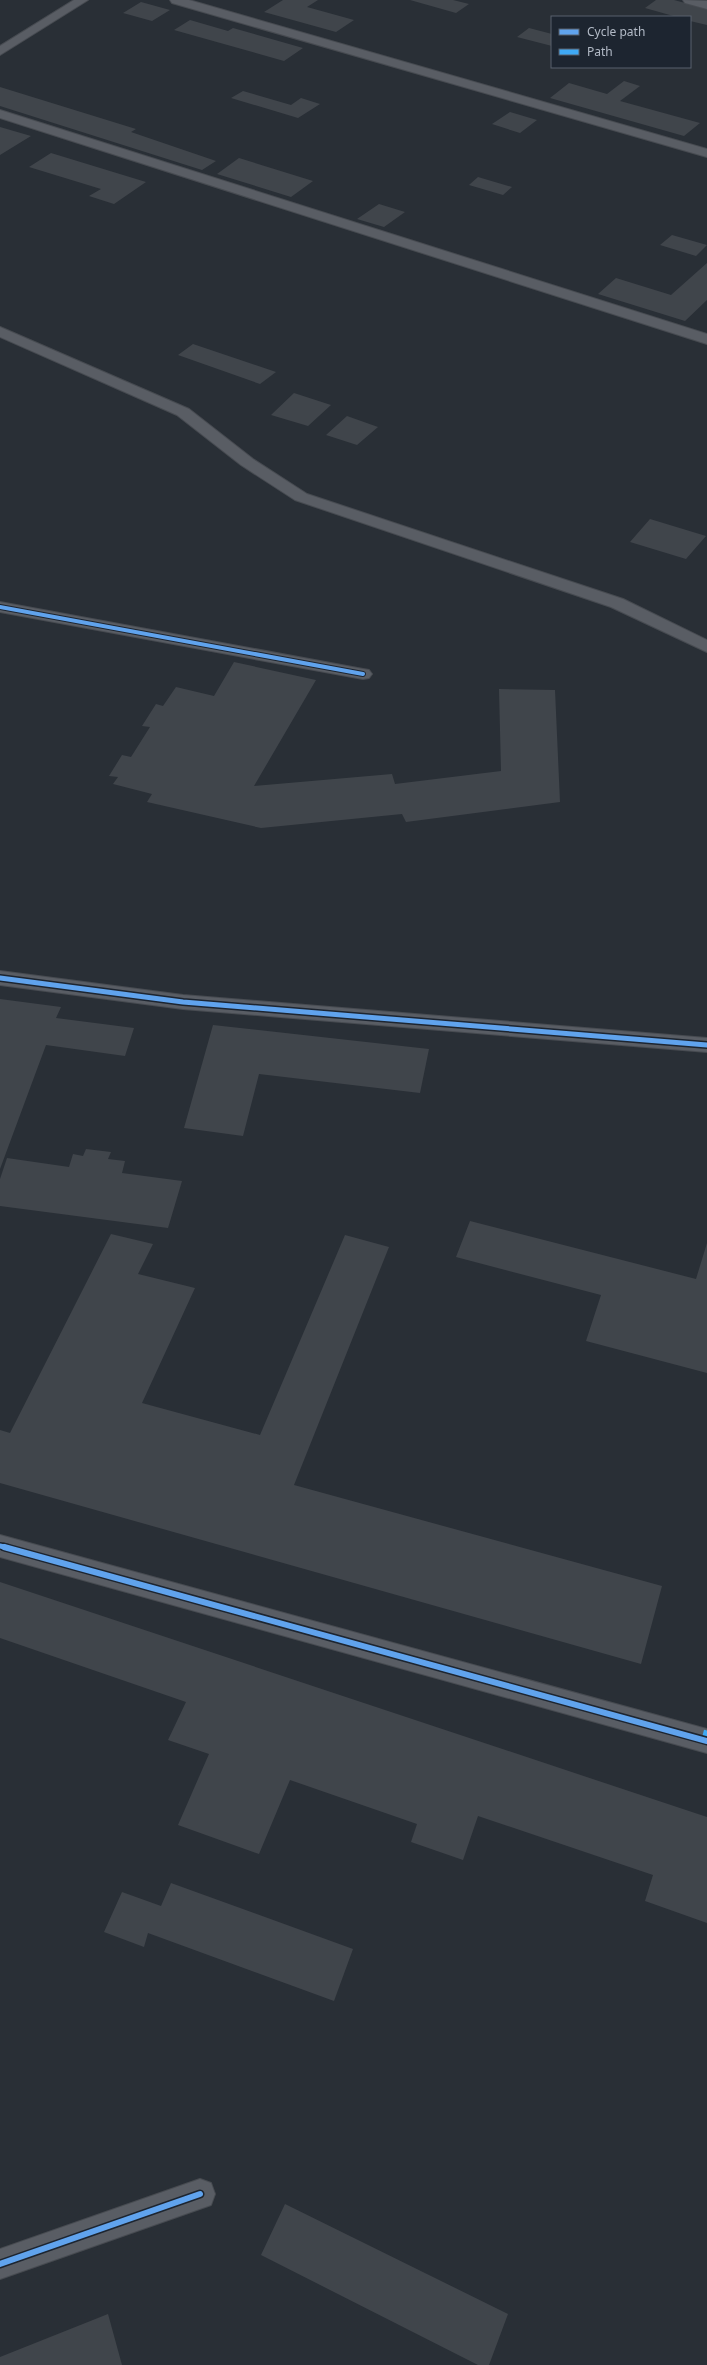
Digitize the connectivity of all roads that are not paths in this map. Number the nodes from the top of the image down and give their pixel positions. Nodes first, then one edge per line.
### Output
1 (82, 0) edge
2 (176, 0) edge
3 (689, 0) edge
4 (707, 5) edge
5 (0, 50) edge
6 (0, 114) edge
7 (707, 153) edge
8 (0, 331) edge
9 (707, 339) edge
10 (0, 607) edge
11 (707, 647) edge
12 (363, 674) dead end
13 (0, 978) edge
14 (707, 1045) edge
15 (0, 1546) edge
16 (706, 1736) edge
17 (200, 2194) dead end
18 (0, 2264) edge

1 - 5 street
2 - 7 street
3 - 4 street
6 - 9 street
8 - 11 street
10 - 12 street
13 - 14 street
15 - 16 street
17 - 18 street

